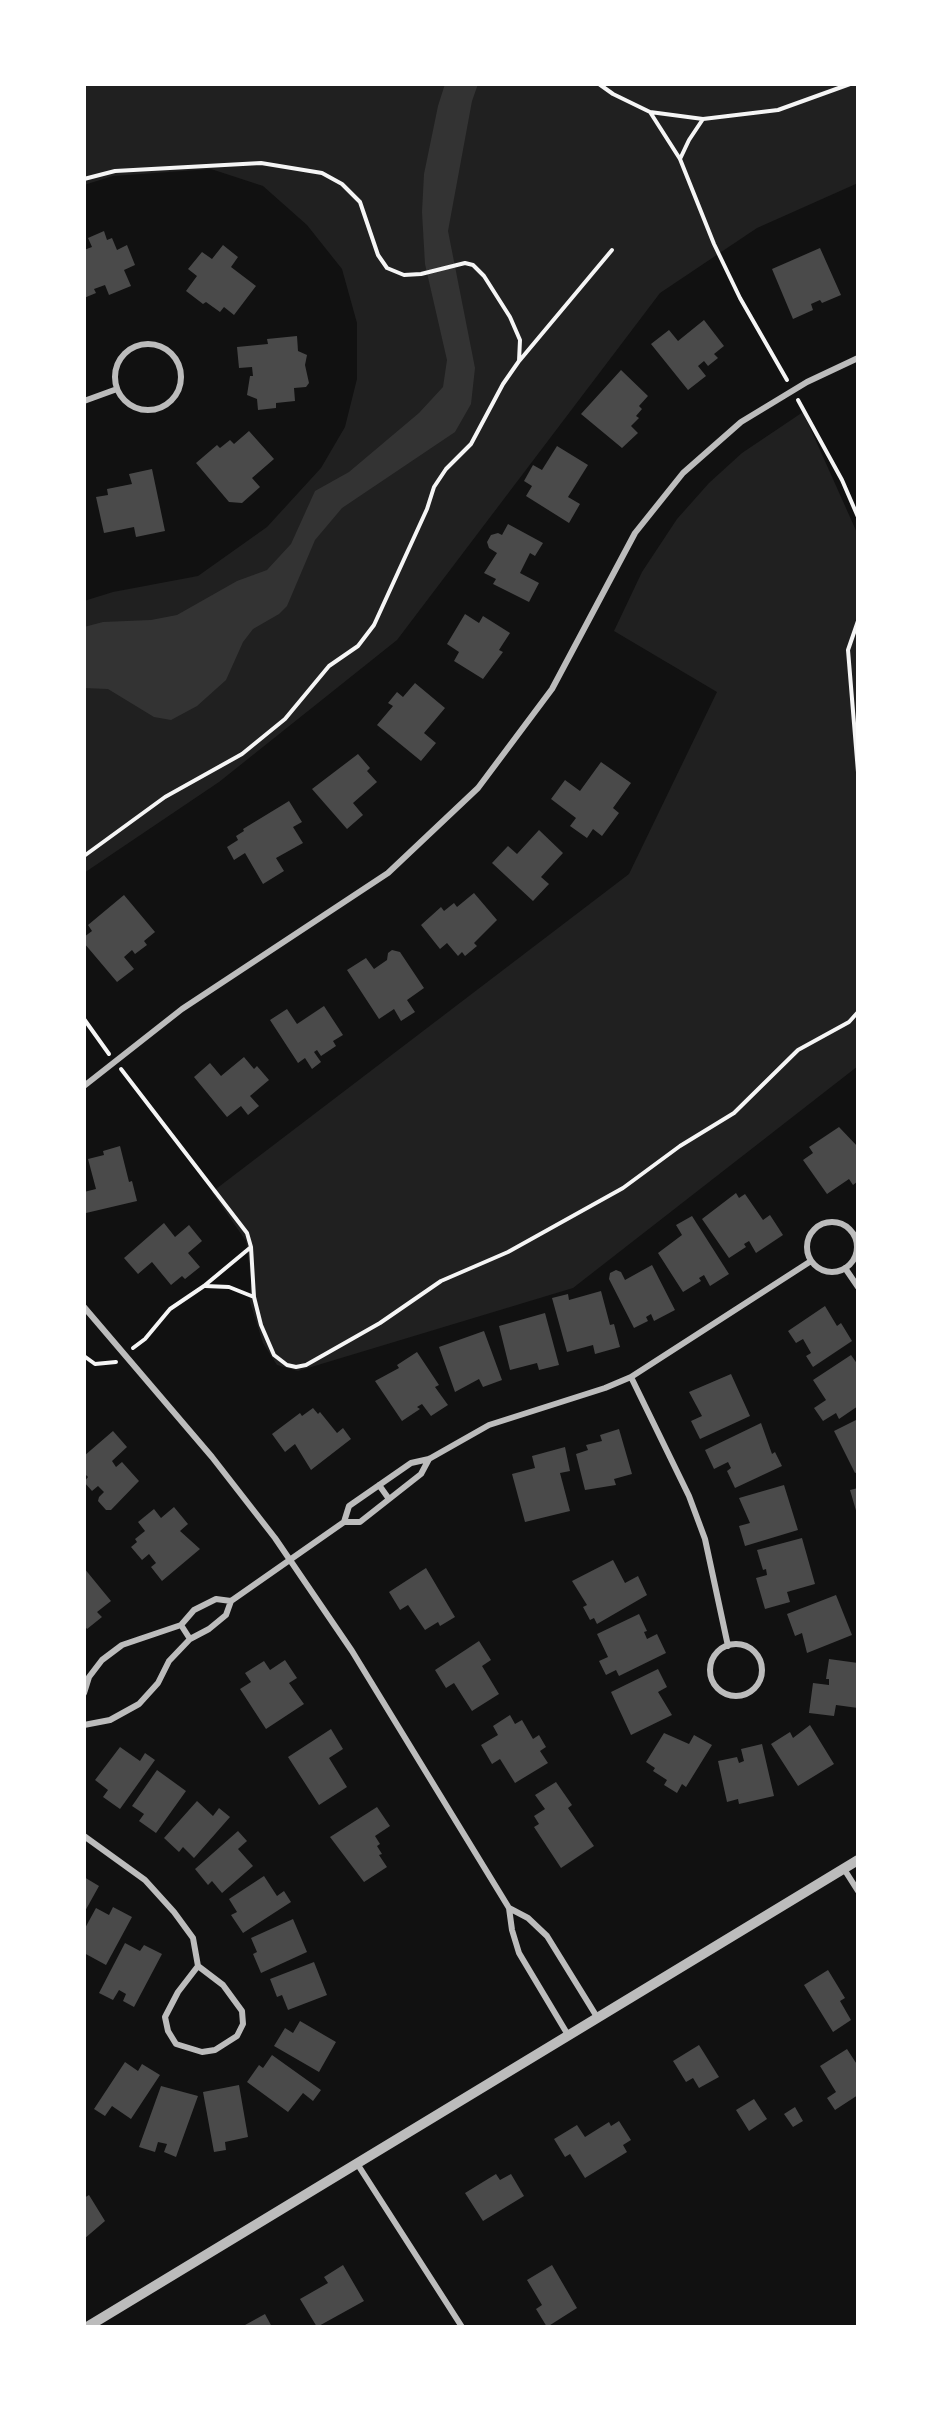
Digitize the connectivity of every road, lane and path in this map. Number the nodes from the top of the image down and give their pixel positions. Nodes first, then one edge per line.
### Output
1 (599, 84) edge
2 (850, 84) edge
3 (650, 112) junction
4 (703, 119) junction
5 (681, 159) junction
6 (84, 179) edge
7 (612, 250) dead end
8 (858, 358) edge
9 (519, 361) junction
10 (117, 389) junction
11 (793, 391) junction
12 (84, 401) edge
13 (858, 517) edge
14 (858, 621) edge
15 (858, 772) edge
16 (84, 856) edge
17 (858, 1012) edge
18 (84, 1019) edge
19 (115, 1061) junction
20 (84, 1086) edge
21 (855, 1230) edge
22 (251, 1247) junction
23 (812, 1261) junction
24 (845, 1268) junction
25 (204, 1286) junction
26 (858, 1287) edge
27 (254, 1297) junction
28 (84, 1306) edge
29 (125, 1355) junction
30 (84, 1356) edge
31 (631, 1377) junction
32 (429, 1459) junction
33 (380, 1485) junction
34 (389, 1499) junction
35 (344, 1522) junction
36 (290, 1560) junction
37 (231, 1601) junction
38 (182, 1625) junction
39 (190, 1639) junction
40 (728, 1646) junction
41 (84, 1693) edge
42 (84, 1724) edge
43 (84, 1836) edge
44 (858, 1860) edge
45 (844, 1869) junction
46 (858, 1891) edge
47 (509, 1908) junction
48 (198, 1966) junction
49 (597, 2017) junction
50 (568, 2035) junction
51 (358, 2164) junction
52 (87, 2327) edge
53 (462, 2327) edge

1 - 3 path
2 - 4 path
3 - 4 path
3 - 5 path
4 - 5 path
5 - 11 path
6 - 9 path
7 - 9 path
8 - 11 street
9 - 16 path
10 - 10 street
10 - 12 street
11 - 13 path
11 - 19 street
14 - 15 path
17 - 27 path
18 - 19 path
19 - 20 street
19 - 22 path
21 - 23 street
21 - 24 street
22 - 25 path
22 - 27 path
23 - 24 street
23 - 31 street
24 - 26 street
25 - 27 path
25 - 29 path
28 - 29 street
29 - 30 path
29 - 36 street
31 - 32 street
31 - 40 street
32 - 33 street
32 - 34 street
33 - 34 street
33 - 35 street
34 - 35 street
35 - 36 street
36 - 37 street
36 - 47 street
37 - 38 street
37 - 39 street
38 - 39 street
38 - 41 street
39 - 42 street
40 - 40 street
43 - 48 street
44 - 45 street
45 - 46 street
45 - 49 street
47 - 49 street
47 - 50 street
48 - 48 street
49 - 50 street
50 - 51 street
51 - 52 street
51 - 53 street

